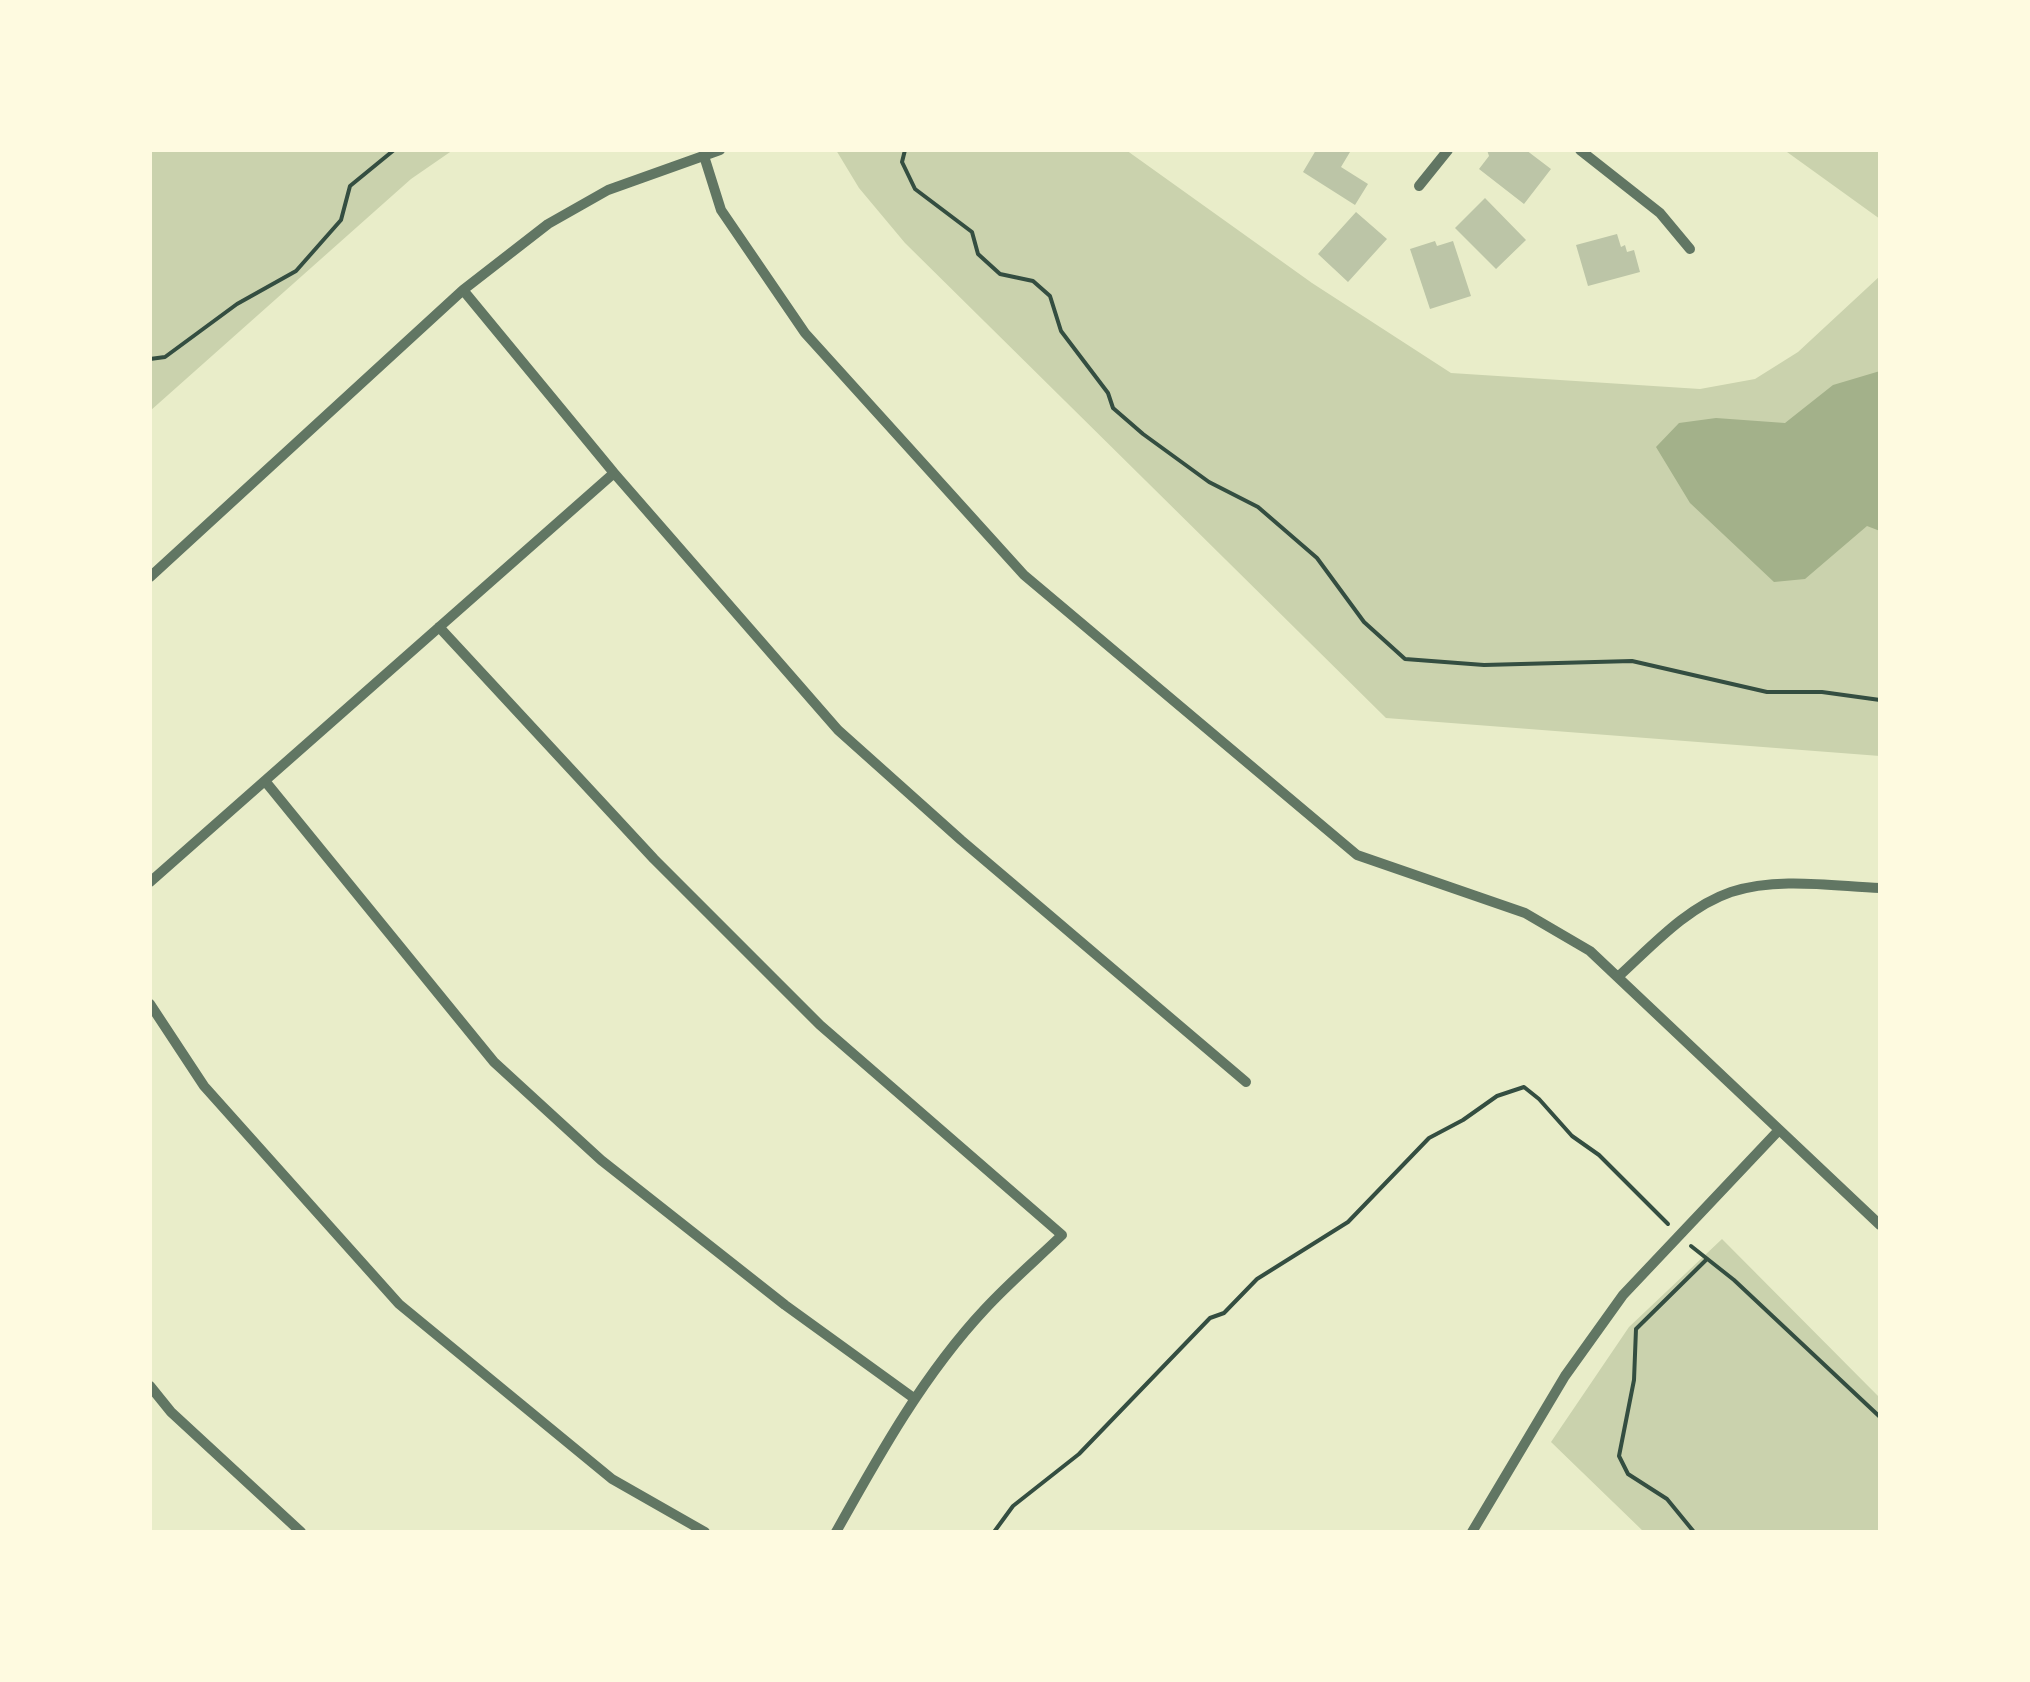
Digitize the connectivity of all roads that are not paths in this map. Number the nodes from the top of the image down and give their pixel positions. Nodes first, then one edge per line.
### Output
1 (720, 150) edge
2 (1448, 150) edge
3 (1580, 150) edge
4 (704, 156) junction
5 (1419, 186) dead end
6 (1690, 249) dead end
7 (462, 290) junction
8 (614, 473) junction
9 (150, 577) edge
10 (440, 626) junction
11 (265, 781) junction
12 (150, 882) edge
13 (1880, 888) edge
14 (1619, 976) junction
15 (150, 1004) edge
16 (1246, 1082) dead end
17 (1779, 1130) junction
18 (1880, 1225) edge
19 (150, 1386) edge
20 (915, 1399) junction
21 (301, 1532) edge
22 (704, 1532) edge
23 (836, 1532) edge
24 (1472, 1532) edge

1 - 4 street
2 - 5 street
3 - 6 street
4 - 7 street
4 - 14 street
7 - 8 street
7 - 9 street
8 - 10 street
8 - 16 street
10 - 11 street
10 - 20 street
11 - 12 street
11 - 20 street
13 - 14 street
14 - 17 street
15 - 22 street
17 - 18 street
17 - 24 street
19 - 21 street
20 - 23 street

